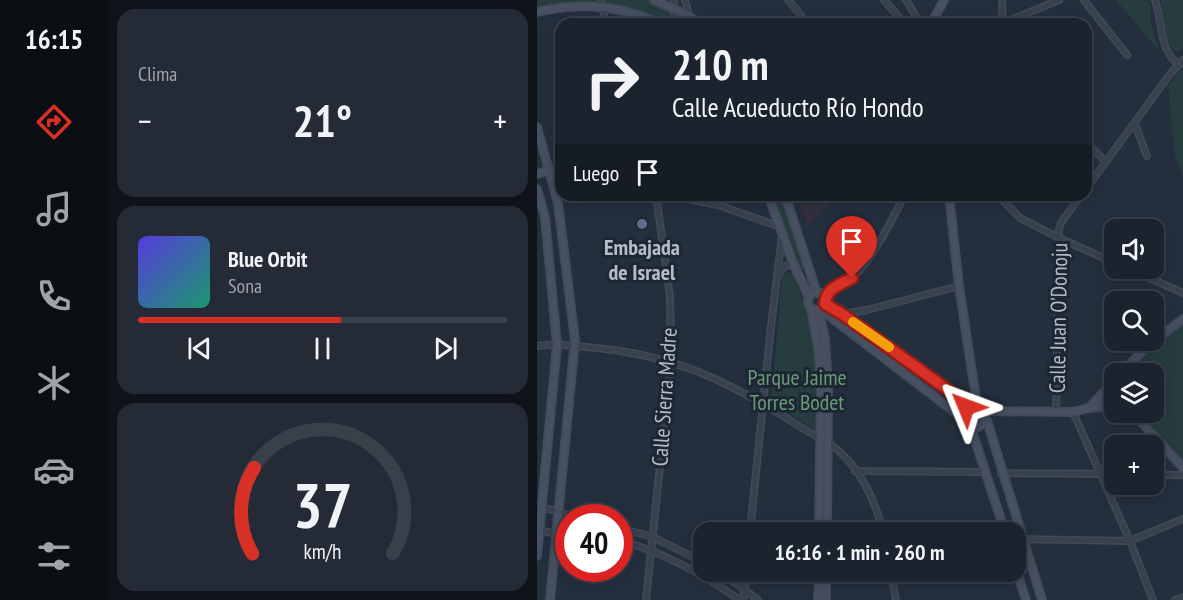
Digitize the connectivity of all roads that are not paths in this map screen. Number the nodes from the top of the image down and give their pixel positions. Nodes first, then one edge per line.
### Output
1 (654, 0) edge
2 (674, 0) edge
3 (685, 0) edge
4 (788, 0) edge
5 (883, 0) edge
6 (906, 0) edge
7 (944, 0) edge
8 (1002, 0) edge
9 (1059, 0) edge
10 (1084, 0) edge
11 (1155, 0) edge
12 (601, 4) edge
13 (675, 9) junction
14 (537, 12) edge
15 (649, 18) edge
16 (675, 18) edge
17 (686, 18) edge
18 (689, 18) edge
19 (801, 18) edge
20 (900, 18) edge
21 (917, 18) edge
22 (934, 18) edge
23 (1002, 18) edge
24 (1016, 18) edge
25 (1127, 55) dead end
26 (1181, 62) edge
27 (1135, 124) junction
28 (537, 128) edge
29 (1092, 148) edge
30 (1147, 156) dead end
31 (1106, 162) junction
32 (550, 170) junction
33 (537, 174) edge
34 (1092, 181) edge
35 (555, 183) edge
36 (537, 190) edge
37 (657, 201) edge
38 (698, 201) edge
39 (770, 201) edge
40 (787, 201) edge
41 (901, 201) edge
42 (950, 201) edge
43 (1004, 201) edge
44 (1076, 202) edge
45 (558, 203) joint
46 (542, 206) junction
47 (781, 230) junction
48 (1059, 238) junction
49 (1104, 258) edge
50 (793, 263) junction
51 (778, 275) junction
52 (1152, 279) edge
53 (959, 286) junction
54 (817, 293) junction
55 (1183, 293) edge
56 (810, 297) junction
57 (820, 306) junction
58 (842, 314) junction
59 (1183, 320) edge
60 (557, 345) junction
61 (537, 346) edge
62 (575, 346) junction
63 (671, 361) junction
64 (1131, 363) edge
65 (1104, 392) edge
66 (763, 403) junction
67 (973, 405) junction
68 (1104, 407) edge
69 (1089, 408) junction
70 (1056, 412) junction
71 (1073, 412) junction
72 (984, 413) junction
73 (961, 417) junction
74 (1142, 423) edge
75 (971, 428) junction
76 (824, 440) junction
77 (1183, 468) edge
78 (855, 471) junction
79 (986, 472) junction
80 (1001, 473) junction
81 (1101, 473) junction
82 (1104, 473) edge
83 (1164, 475) edge
84 (1183, 475) edge
85 (560, 504) edge
86 (540, 509) edge
87 (555, 511) edge
88 (1183, 519) edge
89 (751, 522) edge
90 (820, 522) edge
91 (827, 522) edge
92 (881, 522) edge
93 (1002, 522) edge
94 (1015, 522) edge
95 (539, 530) edge
96 (633, 532) edge
97 (555, 534) edge
98 (653, 537) junction
99 (1026, 538) edge
100 (1130, 541) junction
101 (633, 544) edge
102 (555, 545) edge
103 (651, 549) junction
104 (537, 556) edge
105 (693, 557) edge
106 (1026, 557) edge
107 (736, 582) edge
108 (746, 582) edge
109 (819, 582) edge
110 (826, 582) edge
111 (893, 582) edge
112 (1020, 582) edge
113 (745, 588) junction
114 (1183, 597) edge
115 (550, 600) edge
116 (646, 600) edge
117 (742, 600) edge
118 (758, 600) edge
119 (818, 600) edge
120 (826, 600) edge
121 (896, 600) edge
122 (1026, 600) edge
123 (1042, 600) edge
124 (1152, 600) edge
125 (1175, 600) edge

1 - 13 street
2 - 13 street
3 - 18 street
4 - 19 street
5 - 20 street
6 - 21 street
7 - 22 street
8 - 23 street
9 - 24 street
10 - 25 street
11 - 26 street
12 - 14 street
12 - 15 street
13 - 16 street
13 - 17 street
26 - 27 street
27 - 30 street
27 - 31 street
28 - 32 street
29 - 31 street
31 - 34 street
32 - 33 street
32 - 35 street
36 - 46 street
37 - 63 street, Calle Sierra Madre
38 - 47 street
39 - 47 street
40 - 54 street
41 - 57 street
42 - 53 street
43 - 48 street
44 - 48 street, Calle Juan O'Donoju
45 - 46 street
45 - 62 street
46 - 60 street
47 - 50 street
47 - 51 street
48 - 49 street
48 - 70 street, Calle Juan O'Donoju
50 - 51 street
50 - 56 street
51 - 66 street
52 - 55 street
53 - 58 street
53 - 67 street
54 - 56 street
54 - 57 street
56 - 57 street
57 - 58 street
57 - 73 street
57 - 76 street
58 - 67 street
59 - 64 street
60 - 61 street
60 - 62 street
60 - 86 street
62 - 63 street
62 - 85 street
63 - 66 street
63 - 98 street, Calle Sierra Madre
65 - 69 street
66 - 76 street
66 - 89 street
67 - 72 street
67 - 73 street
68 - 69 street
69 - 71 street
70 - 71 street
70 - 72 street
71 - 81 street
72 - 75 street
72 - 80 street
73 - 75 street
74 - 77 street
75 - 79 street
76 - 78 street
76 - 90 street
76 - 91 street
78 - 79 street
78 - 92 street
79 - 93 street
80 - 81 street
80 - 94 street
81 - 82 street
81 - 100 street
83 - 84 street
86 - 87 street
86 - 95 street
88 - 100 street
95 - 97 street
95 - 104 street
96 - 98 street
98 - 103 street, Calle Sierra Madre
98 - 105 street
99 - 100 street
100 - 124 street
101 - 103 street
102 - 115 street
103 - 116 street, Calle Sierra Madre
103 - 117 street
106 - 123 street
107 - 113 street
108 - 113 street
109 - 119 street
110 - 120 street
111 - 121 street
112 - 122 street
113 - 117 street
113 - 118 street
114 - 125 street

